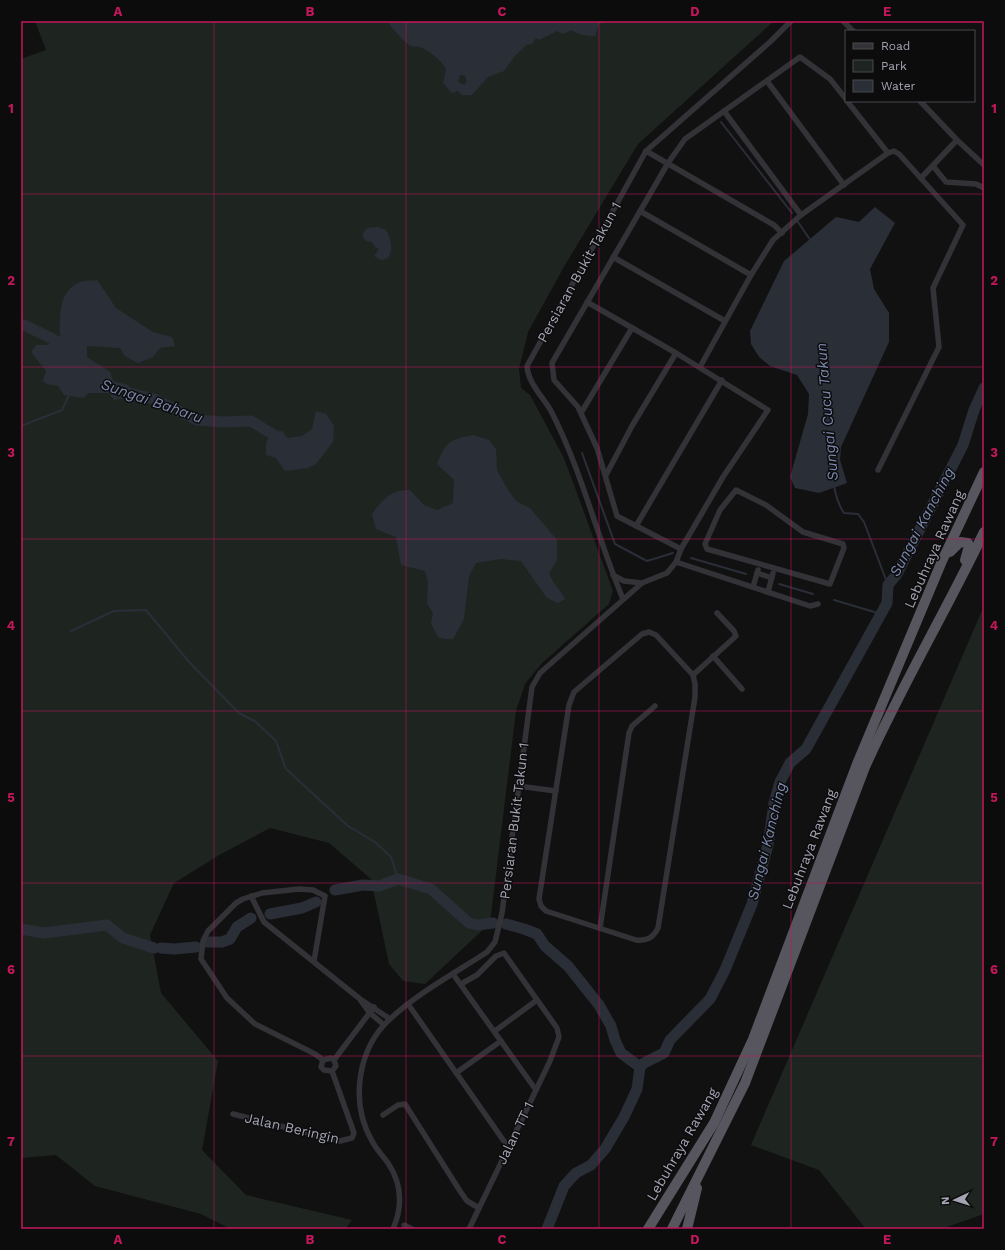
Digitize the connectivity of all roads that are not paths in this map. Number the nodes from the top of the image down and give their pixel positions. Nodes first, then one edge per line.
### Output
1 (790, 21) edge
2 (843, 21) edge
3 (851, 30) edge
4 (767, 81) junction
5 (845, 98) edge
6 (849, 102) edge
7 (921, 102) edge
8 (724, 111) junction
9 (957, 140) junction
10 (646, 151) junction
11 (888, 153) junction
12 (668, 163) junction
13 (984, 164) edge
14 (934, 166) junction
15 (920, 178) junction
16 (844, 185) junction
17 (984, 188) edge
18 (640, 212) junction
19 (801, 215) junction
20 (782, 233) junction
21 (613, 257) junction
22 (751, 275) junction
23 (587, 302) junction
24 (725, 320) junction
25 (632, 328) junction
26 (676, 353) junction
27 (700, 368) junction
28 (722, 380) junction
29 (581, 413) junction
30 (878, 470) dead end
31 (984, 472) edge
32 (606, 474) junction
33 (636, 526) junction
34 (984, 532) edge
35 (681, 549) junction
36 (942, 561) junction
37 (676, 562) junction
38 (613, 574) junction
39 (962, 578) junction
40 (642, 583) junction
41 (829, 584) joint
42 (753, 587) junction
43 (768, 592) junction
44 (623, 599) junction
45 (818, 604) dead end
46 (717, 613) dead end
47 (713, 656) junction
48 (692, 675) junction
49 (742, 689) dead end
50 (655, 706) dead end
51 (518, 786) junction
52 (556, 791) junction
53 (251, 896) junction
54 (600, 928) junction
55 (314, 961) junction
56 (453, 974) junction
57 (461, 984) junction
58 (360, 999) junction
59 (537, 1000) junction
60 (408, 1004) junction
61 (374, 1007) junction
62 (369, 1012) junction
63 (390, 1019) junction
64 (384, 1024) junction
65 (494, 1032) junction
66 (501, 1041) junction
67 (323, 1060) junction
68 (334, 1060) junction
69 (332, 1071) junction
70 (456, 1073) junction
71 (536, 1090) junction
72 (233, 1114) dead end
73 (383, 1115) dead end
74 (508, 1147) junction
75 (706, 1162) junction
76 (479, 1208) junction
77 (404, 1226) dead end
78 (393, 1229) edge
79 (412, 1229) edge
80 (469, 1229) edge
81 (648, 1229) edge
82 (672, 1229) edge
83 (687, 1229) edge

1 - 10 street, Persiaran Bukit Takun 1
2 - 3 street
4 - 5 street
4 - 8 street
4 - 16 street
6 - 11 street
7 - 9 street
8 - 12 street
8 - 19 street
9 - 13 street
9 - 14 street
10 - 12 street
10 - 38 street, Persiaran Bukit Takun 1
11 - 15 street
11 - 16 street
12 - 18 street
12 - 20 street
14 - 15 street
14 - 17 street
15 - 30 street
16 - 19 street
18 - 21 street
18 - 22 street
19 - 20 street
20 - 22 street
21 - 23 street
21 - 24 street
22 - 24 street
23 - 25 street
23 - 29 street
24 - 27 street
25 - 26 street
25 - 29 street
26 - 27 street
26 - 32 street
27 - 28 street
28 - 33 street
28 - 35 street
29 - 32 street
31 - 36 highway, Lebuhraya Rawang
32 - 33 street
33 - 35 street
34 - 39 highway, Lebuhraya Rawang
35 - 37 street
36 - 39 highway
36 - 81 highway, Lebuhraya Rawang
37 - 40 street, Persiaran Bukit Takun 1
37 - 42 street
38 - 40 street
38 - 44 street, Persiaran Bukit Takun 1
39 - 75 highway, Lebuhraya Rawang
40 - 44 street, Persiaran Bukit Takun 1
41 - 41 street
42 - 43 street
42 - 43 street
43 - 45 street
44 - 51 street, Persiaran Bukit Takun 1
46 - 47 street
47 - 48 street
47 - 49 street
48 - 52 street
48 - 54 street
50 - 54 street
51 - 52 street
51 - 56 street, Persiaran Bukit Takun 1
52 - 54 street
53 - 55 street
53 - 55 street
53 - 67 street
55 - 58 street
56 - 57 street
56 - 60 street, Persiaran Bukit Takun 1
57 - 59 street
57 - 65 street
58 - 61 street
58 - 62 street
59 - 65 street
59 - 71 street, Jalan TT 1
60 - 63 street, Persiaran Bukit Takun 1
60 - 70 street
61 - 62 street
61 - 63 street
62 - 64 street
62 - 68 street
63 - 64 street, Persiaran Bukit Takun 1
64 - 78 street, Persiaran Bukit Takun 1
65 - 66 street
66 - 70 street
66 - 71 street
67 - 68 street
67 - 69 street
68 - 69 street
69 - 72 street, Jalan Beringin
70 - 74 street
71 - 74 street, Jalan TT 1
73 - 76 street
74 - 76 street, Jalan TT 1
75 - 82 highway, Lebuhraya Rawang
75 - 83 highway
76 - 80 street, Jalan TT 1
77 - 79 street

